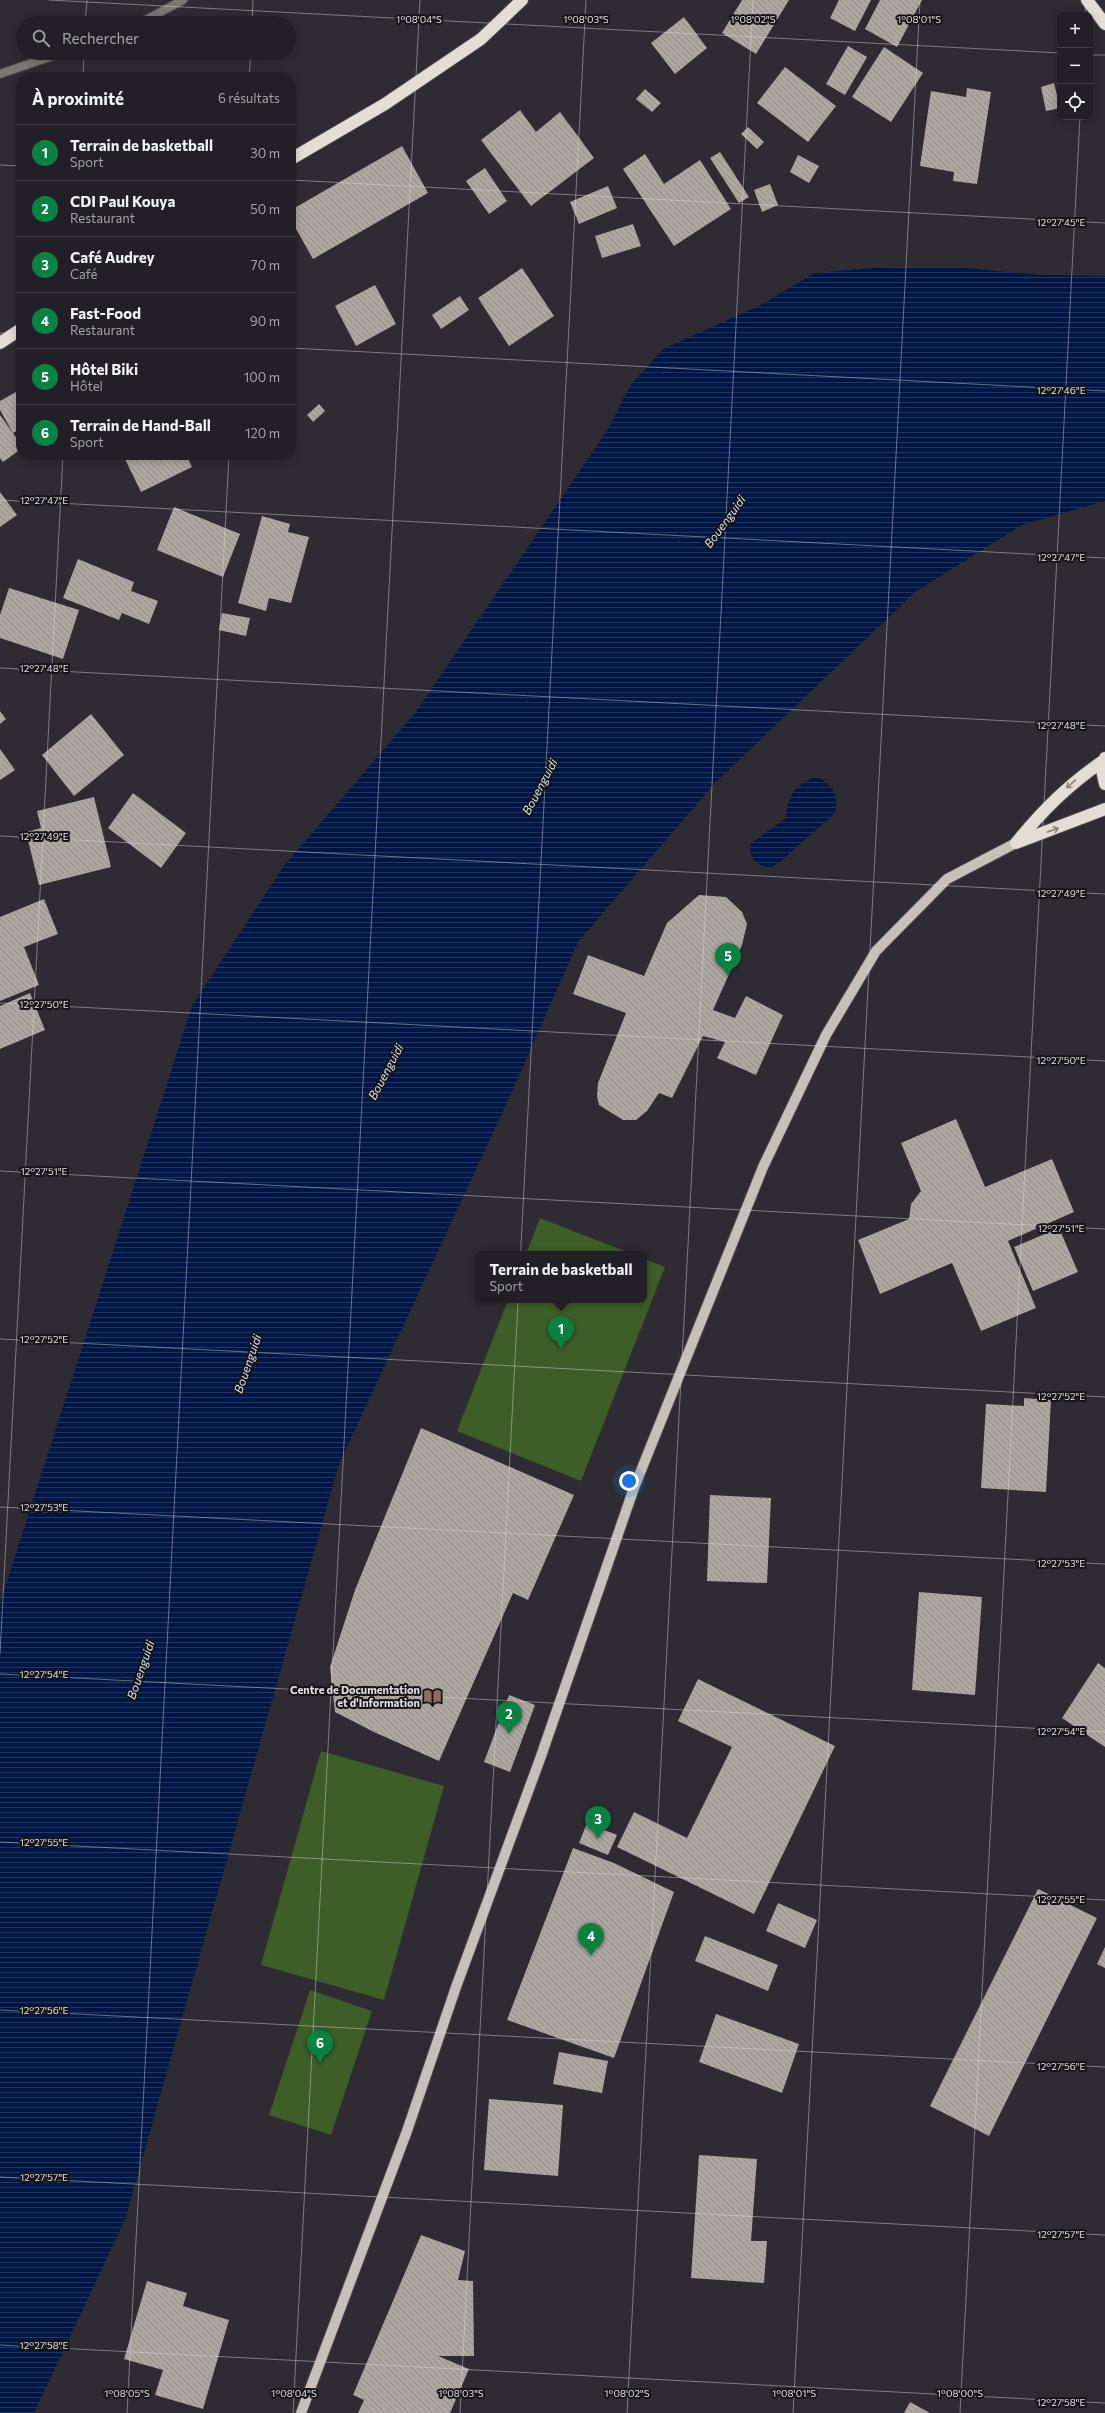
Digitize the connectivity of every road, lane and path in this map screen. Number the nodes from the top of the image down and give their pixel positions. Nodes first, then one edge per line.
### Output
1 (183, 0) edge
2 (522, 0) edge
3 (1087, 0) edge
4 (153, 16) edge
5 (1105, 24) edge
6 (41, 60) edge
7 (0, 74) edge
8 (296, 156) edge
9 (16, 332) edge
10 (0, 343) edge
11 (1104, 759) edge
12 (1105, 784) edge
13 (1105, 809) edge
14 (1016, 842) junction
15 (301, 2413) edge

1 - 4 street
2 - 8 highway
3 - 5 highway
6 - 7 street
9 - 10 highway
11 - 12 highway
11 -> 14 highway
14 -> 13 highway
14 - 15 main road

